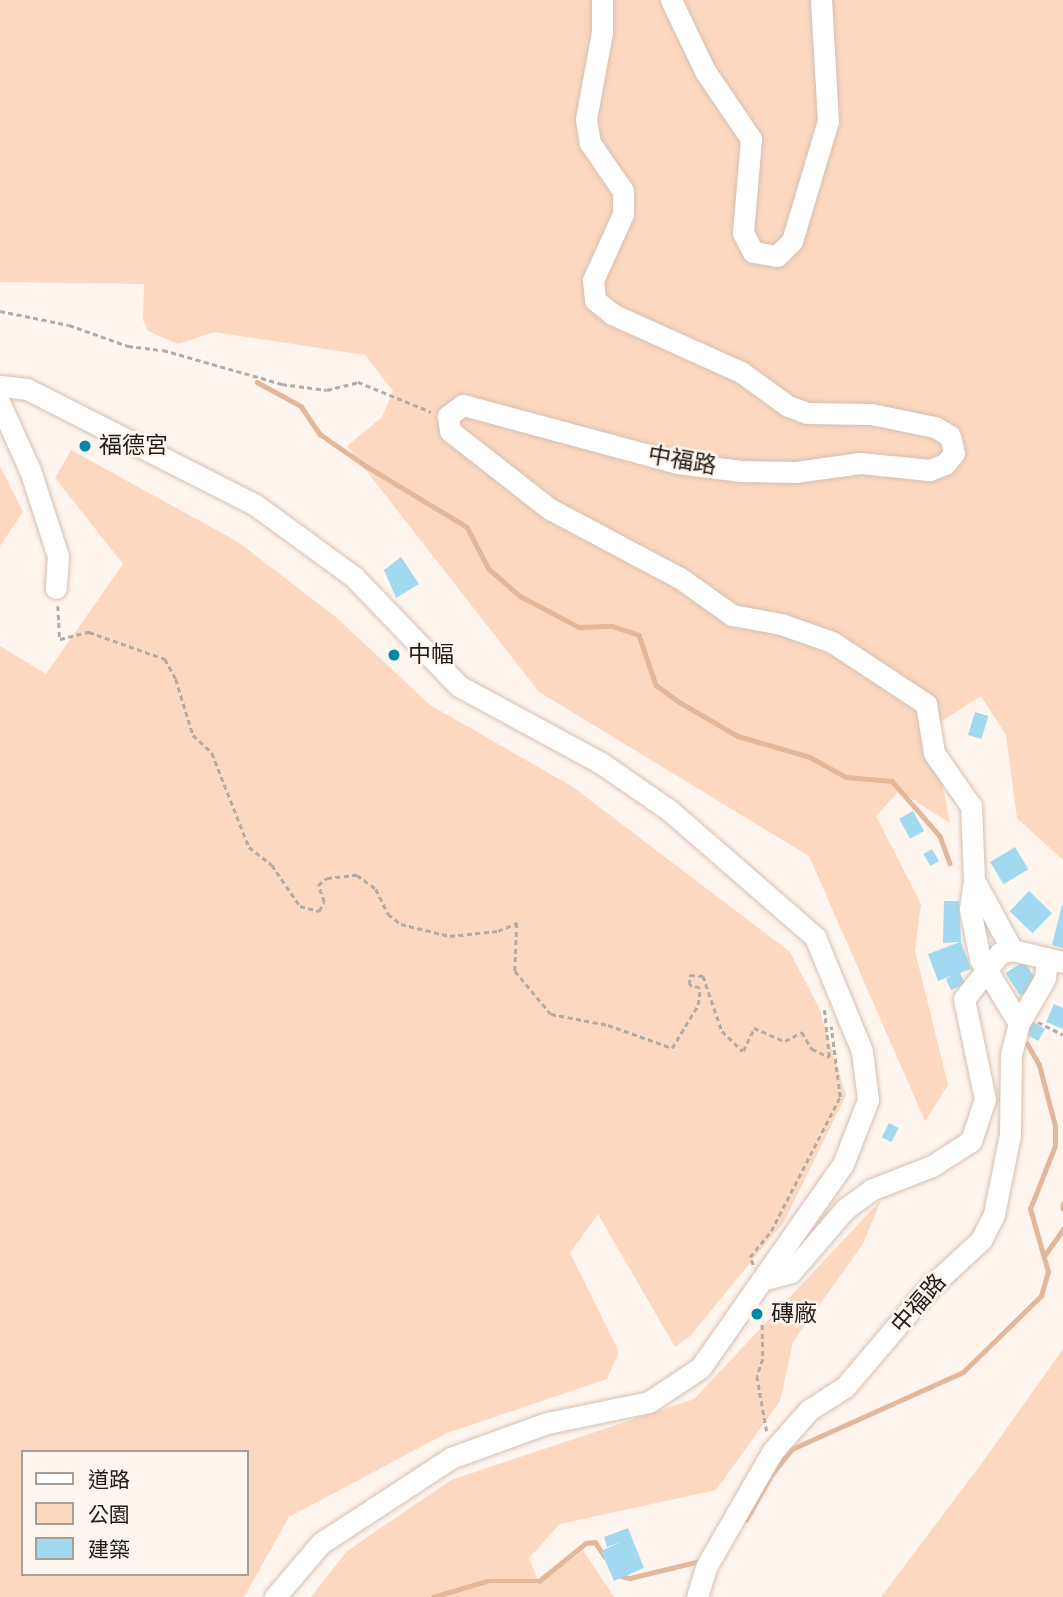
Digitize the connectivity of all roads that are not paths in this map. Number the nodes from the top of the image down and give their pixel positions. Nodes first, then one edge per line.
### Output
1 (602, 0) edge
2 (671, 0) edge
3 (821, 0) edge
4 (0, 386) edge
5 (0, 404) edge
6 (56, 588) road end
7 (974, 880) junction
8 (1012, 950) junction
9 (1055, 961) edge
10 (987, 969) junction
11 (1022, 1019) junction
12 (762, 1283) junction
13 (275, 1597) edge
14 (697, 1597) edge

1 - 7 street, 中福路
2 - 3 street
4 - 12 street
5 - 6 street
7 - 8 street
7 - 10 street
8 - 9 street
8 - 10 street
9 - 11 street, 中福路
10 - 11 street
10 - 12 street
11 - 14 street, 中福路
12 - 13 street

